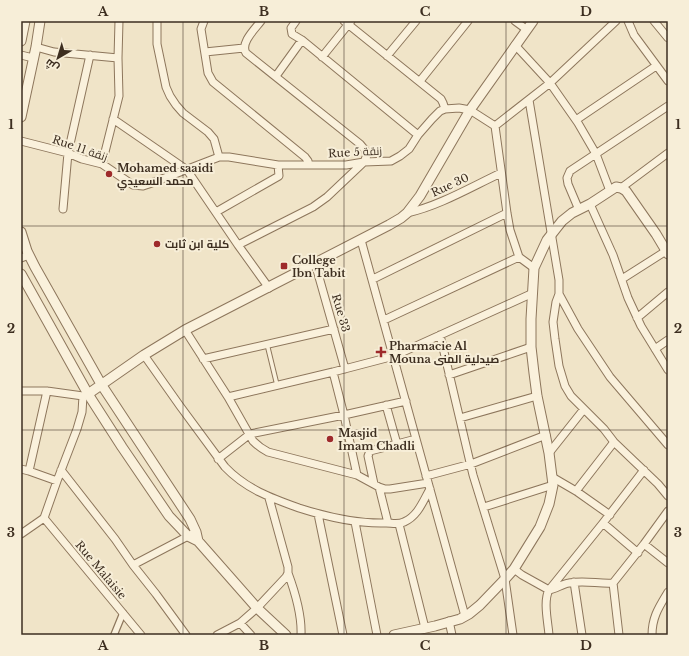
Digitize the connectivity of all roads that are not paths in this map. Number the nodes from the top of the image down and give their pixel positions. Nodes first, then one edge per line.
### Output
1 (25, 21) edge
2 (40, 21) edge
3 (119, 21) edge
4 (157, 21) edge
5 (204, 21) edge
6 (261, 21) edge
7 (296, 21) edge
8 (416, 21) edge
9 (468, 21) edge
10 (515, 21) edge
11 (533, 21) edge
12 (616, 21) edge
13 (628, 21) edge
14 (654, 21) edge
15 (348, 22) edge
16 (526, 29) junction
17 (668, 38) edge
18 (302, 40) junction
19 (21, 41) edge
20 (515, 45) junction
21 (36, 47) junction
22 (244, 48) junction
23 (205, 52) junction
24 (21, 55) edge
25 (90, 55) junction
26 (387, 56) junction
27 (322, 57) junction
28 (33, 58) junction
29 (118, 58) junction
30 (656, 66) junction
31 (276, 76) junction
32 (420, 81) junction
33 (668, 81) edge
34 (550, 83) junction
35 (529, 100) junction
36 (668, 106) edge
37 (445, 109) junction
38 (470, 110) junction
39 (21, 113) edge
40 (113, 119) junction
41 (576, 120) junction
42 (495, 126) junction
43 (418, 135) junction
44 (21, 141) edge
45 (68, 153) junction
46 (596, 154) junction
47 (668, 154) edge
48 (219, 157) junction
49 (364, 162) junction
50 (102, 164) junction
51 (278, 165) junction
52 (309, 165) junction
53 (187, 170) junction
54 (501, 173) junction
55 (621, 188) junction
56 (610, 191) junction
57 (590, 204) junction
58 (63, 209) dead end
59 (579, 210) junction
60 (216, 212) junction
61 (407, 212) junction
62 (507, 213) junction
63 (21, 232) edge
64 (552, 233) junction
65 (362, 240) junction
66 (238, 245) junction
67 (667, 252) edge
68 (25, 257) edge
69 (519, 257) junction
70 (316, 263) junction
71 (534, 268) junction
72 (21, 274) edge
73 (373, 279) junction
74 (622, 279) junction
75 (269, 288) junction
76 (668, 292) edge
77 (533, 293) junction
78 (559, 294) junction
79 (637, 318) junction
80 (384, 320) junction
81 (334, 329) junction
82 (185, 330) junction
83 (440, 336) junction
84 (668, 340) edge
85 (267, 344) junction
86 (531, 347) junction
87 (655, 349) junction
88 (144, 356) junction
89 (394, 356) junction
90 (203, 359) junction
91 (345, 369) junction
92 (668, 370) edge
93 (334, 372) junction
94 (449, 375) junction
95 (101, 384) junction
96 (277, 386) junction
97 (21, 391) edge
98 (47, 391) junction
99 (86, 395) junction
100 (537, 396) junction
101 (228, 397) junction
102 (406, 401) junction
103 (386, 405) junction
104 (584, 409) junction
105 (344, 415) junction
106 (460, 418) junction
107 (250, 434) junction
108 (546, 435) junction
109 (416, 439) junction
110 (614, 442) junction
111 (397, 444) junction
112 (668, 445) edge
113 (549, 453) junction
114 (218, 458) junction
115 (471, 464) junction
116 (21, 469) edge
117 (61, 470) junction
118 (644, 470) junction
119 (29, 471) junction
120 (357, 475) junction
121 (57, 481) junction
122 (552, 481) junction
123 (428, 482) junction
124 (377, 486) junction
125 (576, 491) junction
126 (668, 496) edge
127 (270, 498) junction
128 (484, 507) junction
129 (668, 511) edge
130 (318, 514) junction
131 (610, 515) junction
132 (44, 518) junction
133 (355, 522) junction
134 (388, 523) junction
135 (603, 523) junction
136 (399, 524) junction
137 (21, 534) edge
138 (188, 536) junction
139 (197, 536) junction
140 (644, 544) junction
141 (638, 553) junction
142 (668, 563) edge
143 (133, 565) junction
144 (514, 569) junction
145 (288, 573) junction
146 (505, 579) junction
147 (574, 582) junction
148 (614, 583) junction
149 (549, 590) junction
150 (668, 592) edge
151 (257, 608) junction
152 (123, 613) junction
153 (465, 616) junction
154 (449, 621) junction
155 (240, 624) junction
156 (425, 628) junction
157 (398, 634) edge
158 (114, 635) edge
159 (142, 635) edge
160 (186, 635) edge
161 (217, 635) edge
162 (251, 635) edge
163 (286, 635) edge
164 (301, 635) edge
165 (343, 635) edge
166 (378, 635) edge
167 (452, 635) edge
168 (513, 635) edge
169 (550, 635) edge
170 (582, 635) edge
171 (619, 635) edge
172 (652, 635) edge

1 - 19 street
2 - 21 street
3 - 29 street
4 - 48 street
5 - 23 street
6 - 22 street
7 - 18 street
8 - 26 street
9 - 32 street
10 - 16 street
11 - 16 street
12 - 34 street
13 - 30 street
14 - 17 street
15 - 26 street
15 - 27 street
16 - 20 street
18 - 27 street
18 - 31 street
20 - 34 street
20 - 38 street
21 - 25 street
21 - 28 street
22 - 23 street
22 - 31 street
23 - 52 street
24 - 28 street
25 - 29 street
25 - 45 street
26 - 32 street
27 - 43 street
28 - 39 street
29 - 40 street
30 - 33 street
30 - 41 street
31 - 49 street
32 - 37 street
34 - 35 street
34 - 41 street
35 - 42 street
35 - 64 street
36 - 46 street
37 - 38 street
37 - 43 street, Rue 5 زنقة
38 - 42 street
38 - 61 street
40 - 50 street
40 - 53 street
41 - 46 street
42 - 54 street
43 - 49 street, Rue 5 زنقة
44 - 45 street, Rue 11 زنقة
45 - 50 street, Rue 11 زنقة
45 - 58 street
46 - 56 street
46 - 59 street
47 - 55 street
48 - 51 street, Rue 5 زنقة
48 - 53 street, Rue 11 زنقة
49 - 52 street, Rue 5 زنقة
49 - 66 street
50 - 53 street, Rue 11 زنقة
51 - 52 street, Rue 5 زنقة
51 - 60 street
53 - 60 street
54 - 61 street, Rue 30
54 - 62 street
55 - 56 street
55 - 67 street
56 - 57 street
57 - 59 street
57 - 74 street
59 - 64 street
60 - 66 street
61 - 65 street
62 - 69 street
62 - 73 street
63 - 68 street
64 - 71 street
64 - 78 street
65 - 70 street
65 - 73 street
66 - 75 street
67 - 74 street
68 - 95 street
69 - 71 street
69 - 80 street
70 - 75 street
70 - 81 street, Rue 33
71 - 77 street
72 - 99 street
73 - 80 street
74 - 79 street
75 - 82 street
76 - 79 street
77 - 83 street
77 - 86 street
78 - 104 street
78 - 112 street
79 - 87 street
80 - 89 street
81 - 85 street
81 - 91 street, Rue 33
82 - 88 street
82 - 90 street
83 - 89 street
83 - 94 street
84 - 87 street
85 - 90 street
85 - 96 lane
86 - 94 street
86 - 100 street
87 - 92 street
88 - 95 street
88 - 114 street
89 - 91 street
89 - 102 street
90 - 101 street
91 - 93 street
93 - 96 street
93 - 105 street
94 - 106 street
95 - 99 street
95 - 139 street
96 - 101 street
97 - 98 street
98 - 99 street
98 - 119 street
99 - 117 street
99 - 138 street
100 - 106 street
100 - 108 street
101 - 107 street
102 - 103 street
102 - 109 street
103 - 105 street
103 - 111 street
104 - 110 street
104 - 113 street
105 - 107 street
105 - 120 street
106 - 115 street
107 - 114 street
107 - 120 street
108 - 113 street
108 - 115 street
109 - 111 street
109 - 123 street
110 - 118 street
110 - 125 street
111 - 124 street
113 - 122 street
114 - 127 street
115 - 123 street
115 - 128 street
116 - 119 street
117 - 121 street
117 - 143 street
118 - 126 street
118 - 131 street
119 - 121 street
120 - 124 street
121 - 132 street
122 - 125 street
122 - 128 street
122 - 144 street
123 - 124 street
123 - 136 street
123 - 153 street
124 - 134 street
125 - 131 street
127 - 130 street
127 - 145 street
128 - 146 street
129 - 140 street
130 - 133 street
130 - 165 street
131 - 135 street
132 - 137 street
132 - 152 street, Rue Malaisie
133 - 134 street
133 - 166 street
134 - 136 street
135 - 141 street
135 - 149 street
136 - 156 street
138 - 139 street
138 - 143 street
139 - 151 street
140 - 141 street
140 - 142 street
141 - 148 street
143 - 160 street
144 - 146 street
144 - 149 street
145 - 151 street
145 - 164 street
146 - 153 street
146 - 168 street
147 - 148 street
147 - 149 street
147 - 170 street
148 - 171 street
149 - 169 street
150 - 172 street
151 - 155 street
151 - 163 street
152 - 158 street
152 - 159 street, Rue Malaisie
153 - 154 street
154 - 156 street
154 - 167 street
155 - 161 street
155 - 162 street
156 - 157 street

